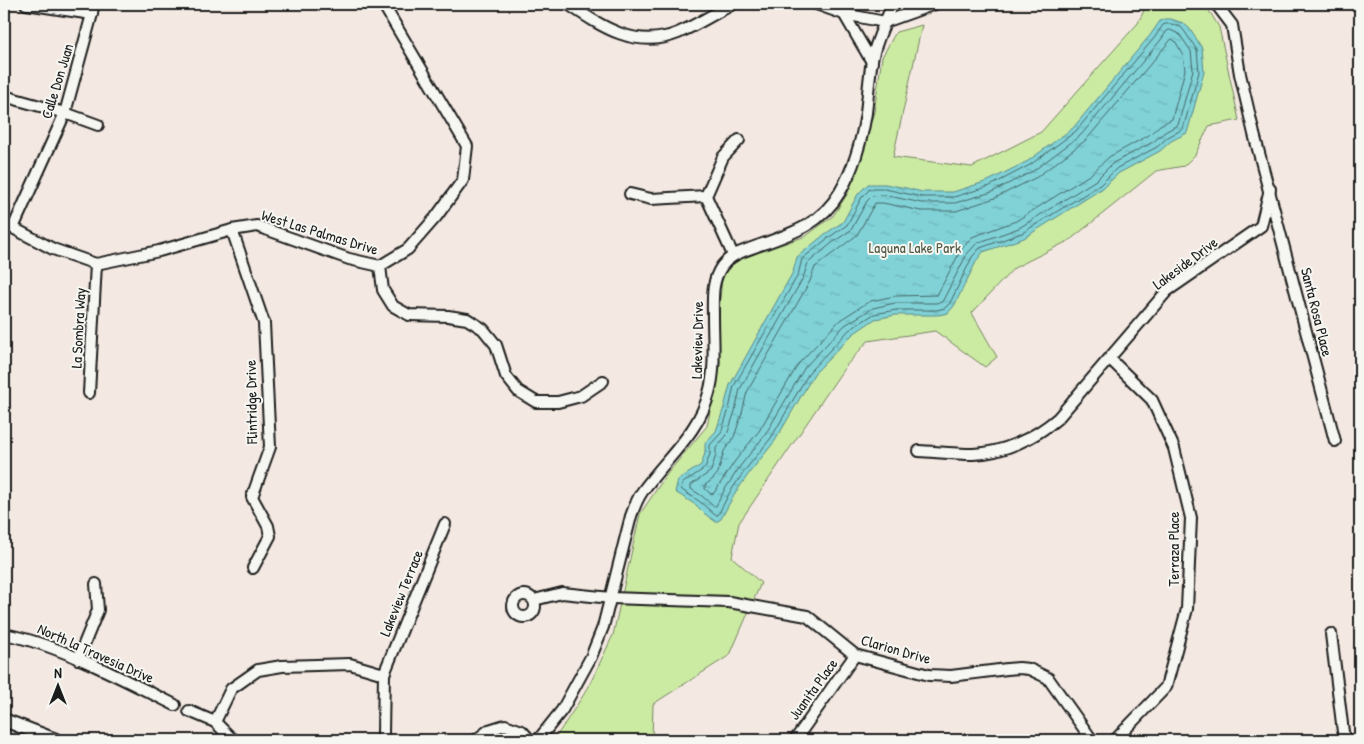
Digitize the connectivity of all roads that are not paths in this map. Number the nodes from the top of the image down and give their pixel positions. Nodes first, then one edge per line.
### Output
1 (26, 4) edge
2 (383, 4) edge
3 (568, 4) edge
4 (733, 4) edge
5 (816, 4) edge
6 (893, 4) edge
7 (935, 4) edge
8 (1216, 4) edge
9 (93, 9) edge
10 (844, 14) junction
11 (885, 22) junction
12 (872, 62) junction
13 (4, 96) edge
14 (65, 113) junction
15 (98, 125) dead end
16 (739, 140) dead end
17 (1270, 189) junction
18 (630, 194) dead end
19 (706, 196) junction
20 (8, 227) edge
21 (232, 230) junction
22 (733, 255) junction
23 (96, 264) junction
24 (380, 266) junction
25 (1110, 359) junction
26 (603, 381) dead end
27 (89, 393) dead end
28 (1335, 441) dead end
29 (919, 451) dead end
30 (445, 524) dead end
31 (253, 568) dead end
32 (96, 584) dead end
33 (611, 598) junction
34 (534, 600) dead end
35 (4, 634) edge
36 (1331, 634) dead end
37 (856, 655) junction
38 (78, 659) junction
39 (384, 674) junction
40 (175, 704) dead end
41 (189, 711) dead end
42 (4, 720) edge
43 (215, 722) junction
44 (56, 740) edge
45 (233, 740) edge
46 (384, 740) edge
47 (476, 740) edge
48 (530, 740) edge
49 (538, 740) edge
50 (795, 740) edge
51 (1092, 740) edge
52 (1115, 740) edge
53 (1344, 740) edge

1 - 9 street
2 - 24 street, West Las Palmas Drive
3 - 4 street
5 - 10 street
6 - 11 street
7 - 11 street
8 - 17 street, Lakeside Drive
9 - 14 street, Calle Don Juan
10 - 11 street
10 - 12 street
11 - 12 street
12 - 22 street
13 - 14 street
14 - 15 street
14 - 20 street, Calle Don Juan
16 - 19 street
17 - 25 street, Lakeside Drive
17 - 28 street, Santa Rosa Place
18 - 19 street
19 - 22 street
20 - 23 street
21 - 23 street, West Las Palmas Drive
21 - 24 street, West Las Palmas Drive
21 - 31 street, Flintridge Drive
22 - 33 street, Lakeview Drive
23 - 27 street, La Sombra Way
24 - 26 street
25 - 29 street, Lakeside Drive
25 - 52 street, Terraza Place
30 - 39 street, Lakeview Terrace
32 - 38 street
33 - 34 street, Clarion Drive
33 - 37 street, Clarion Drive
33 - 49 street, Lakeview Drive
35 - 38 street, North la Travesia Drive
36 - 53 street
37 - 50 street, Juanita Place
37 - 51 street, Clarion Drive
38 - 40 street, North la Travesia Drive
39 - 43 street
39 - 46 street
41 - 43 street
42 - 44 main road
43 - 45 street
47 - 48 street

